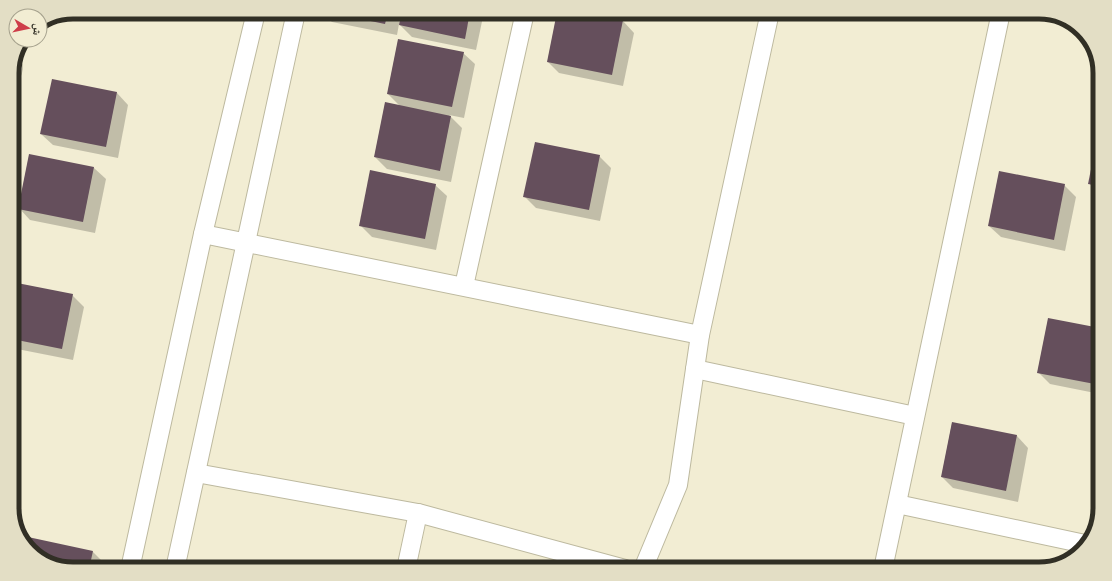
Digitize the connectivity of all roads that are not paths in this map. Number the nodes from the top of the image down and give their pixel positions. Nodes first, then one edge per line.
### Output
1 (254, 19) edge
2 (294, 19) edge
3 (523, 19) edge
4 (768, 19) edge
5 (1000, 19) edge
6 (202, 234) junction
7 (246, 242) junction
8 (464, 286) junction
9 (700, 335) junction
10 (695, 370) junction
11 (915, 416) junction
12 (196, 473) junction
13 (897, 504) junction
14 (418, 513) junction
15 (1081, 543) edge
16 (132, 562) edge
17 (177, 562) edge
18 (408, 562) edge
19 (599, 562) edge
20 (646, 562) edge
21 (885, 562) edge

1 - 6 street
2 - 7 street
3 - 8 street
4 - 9 street
5 - 11 street
6 - 7 street
6 - 16 street
7 - 8 street
7 - 12 street
8 - 9 street
9 - 10 street
10 - 11 street
10 - 20 street
11 - 13 street
12 - 14 street
12 - 17 street
13 - 15 street
13 - 21 street
14 - 18 street
14 - 19 street

